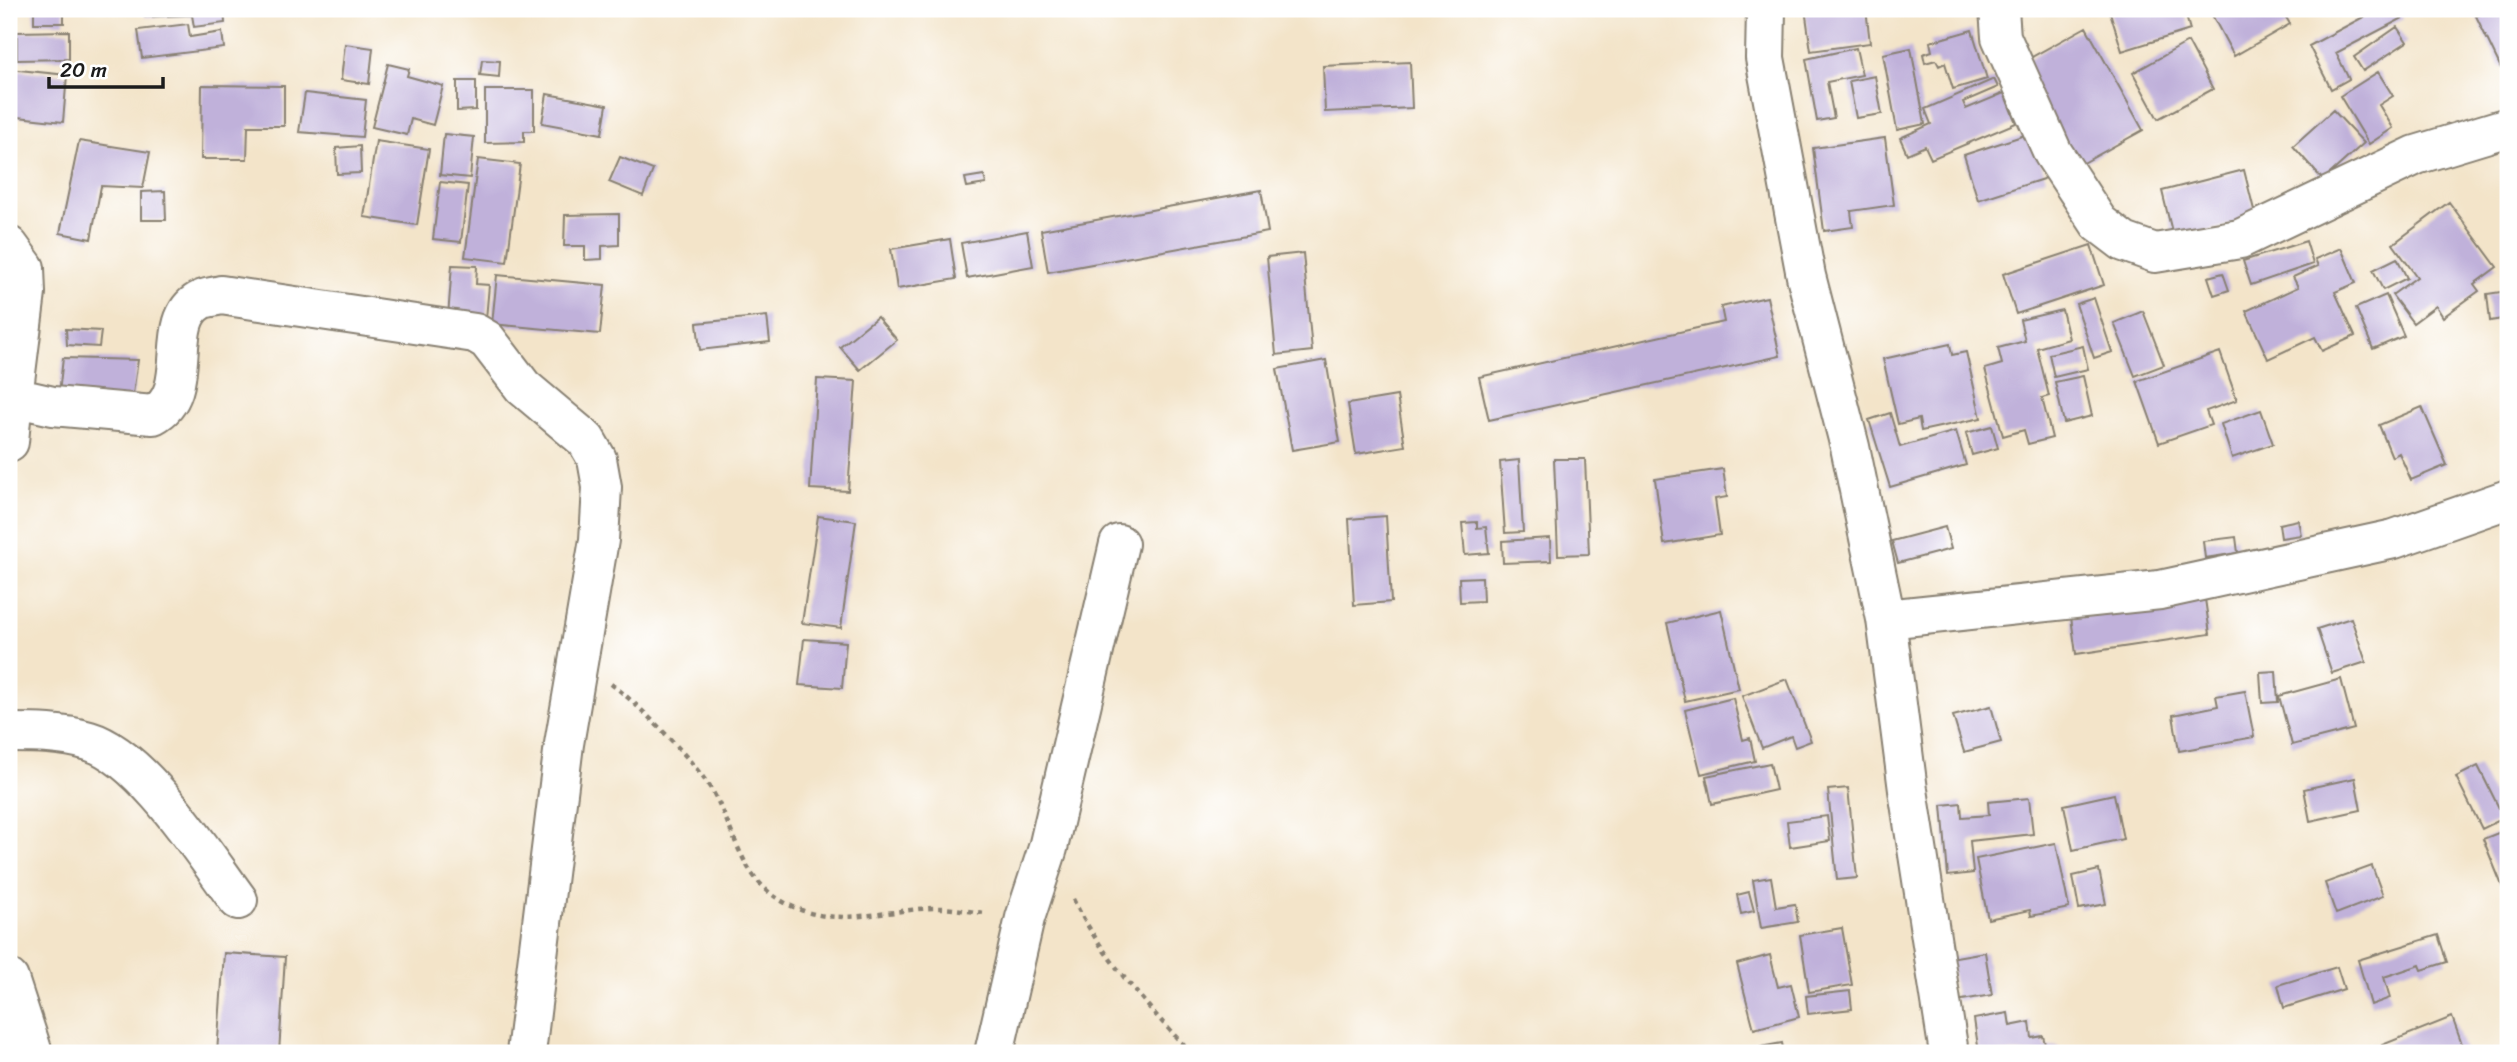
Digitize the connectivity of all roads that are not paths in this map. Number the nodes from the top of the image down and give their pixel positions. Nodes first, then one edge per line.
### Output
1 (1766, 9) edge
2 (1999, 9) edge
3 (2508, 127) edge
4 (9, 246) edge
5 (11, 397) edge
6 (9, 442) edge
7 (2508, 499) edge
8 (1119, 544) dead end
9 (1886, 619) junction
10 (9, 733) edge
11 (238, 900) dead end
12 (9, 979) edge
13 (33, 1053) edge
14 (526, 1053) edge
15 (994, 1053) edge
16 (1949, 1053) edge

1 - 9 street
2 - 3 street
4 - 5 street
5 - 6 street
5 - 14 street
7 - 9 street
8 - 15 street
9 - 16 street
10 - 11 street
12 - 13 street

